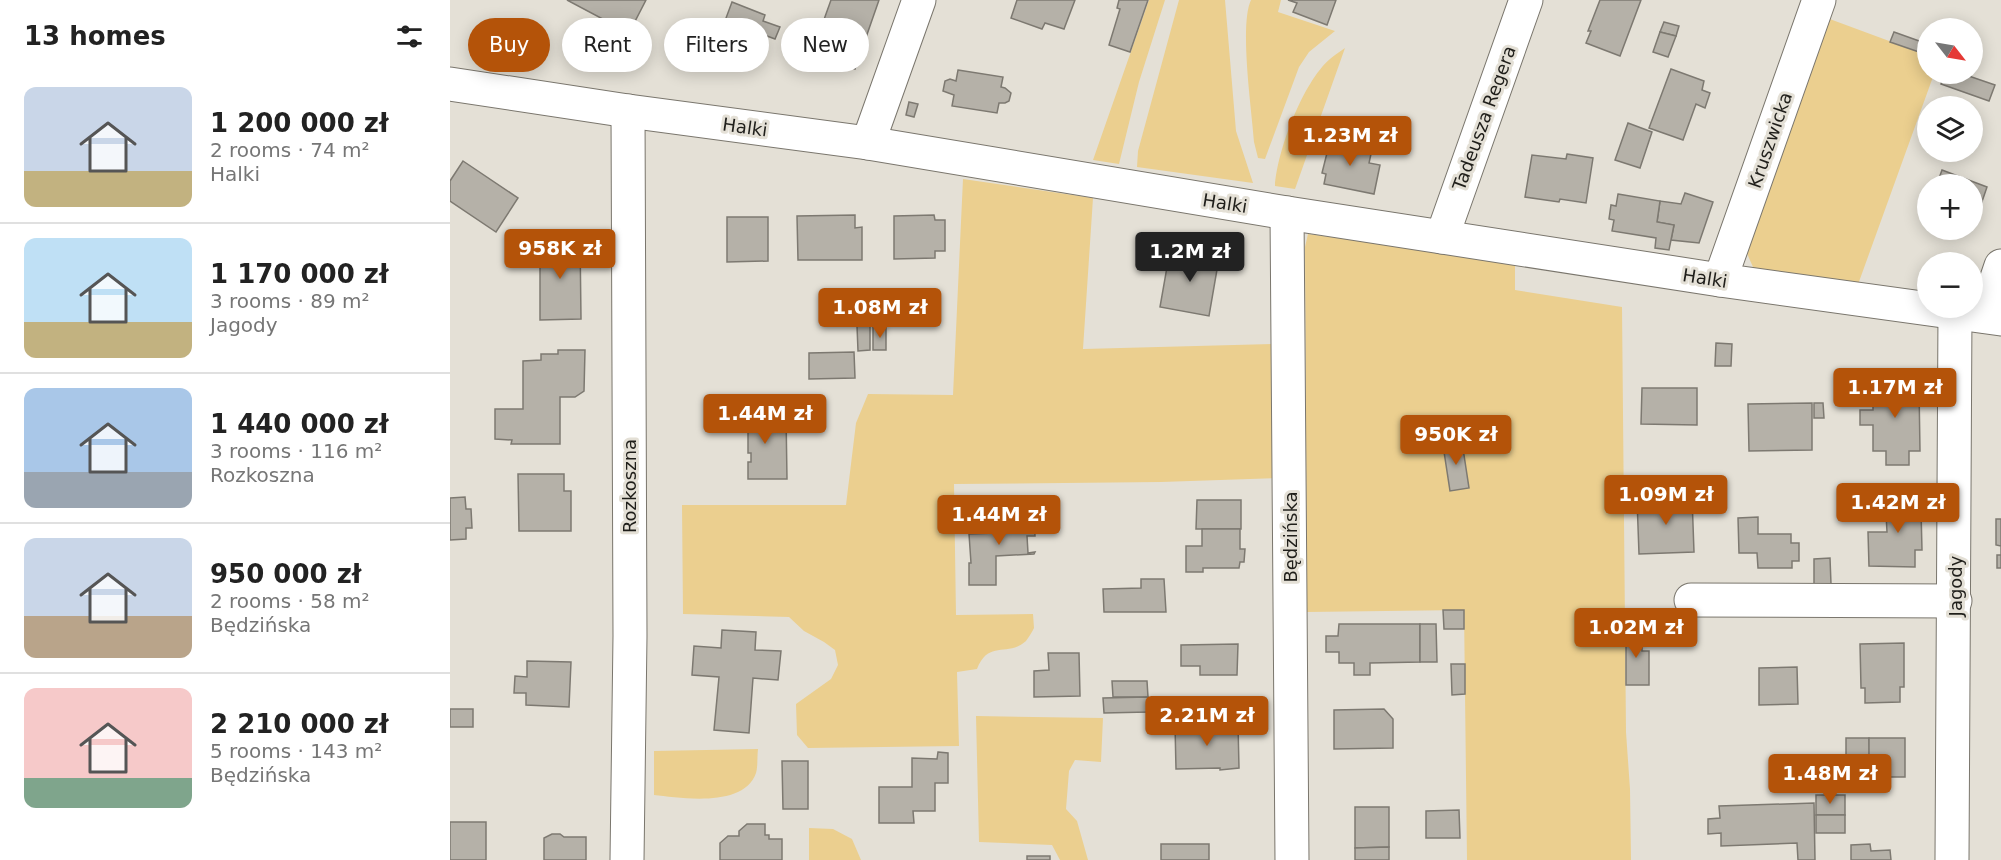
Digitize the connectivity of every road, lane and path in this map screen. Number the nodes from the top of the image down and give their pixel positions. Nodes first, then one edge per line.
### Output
1 (919, 0) edge
2 (1526, 0) edge
3 (1819, 0) edge
4 (450, 84) edge
5 (628, 111) junction
6 (868, 143) junction
7 (1287, 213) junction
8 (1442, 237) junction
9 (2001, 266) edge
10 (1720, 280) junction
11 (1917, 307) edge
12 (1983, 308) edge
13 (1980, 318) edge
14 (1691, 600) dead end
15 (1955, 601) junction
16 (627, 860) edge
17 (1292, 860) edge
18 (1952, 860) edge

1 - 6 street
2 - 8 street, Tadeusza Regera
3 - 10 street, Kruszwicka
4 - 5 street, Halki
5 - 6 street, Halki
5 - 16 street, Rozkoszna
6 - 7 street, Halki
7 - 8 street, Halki
7 - 17 street, Będzińska
8 - 10 street, Halki
9 - 12 street, Jagody
10 - 11 street, Halki
13 - 15 street, Jagody
14 - 15 street
15 - 18 street, Jagody

